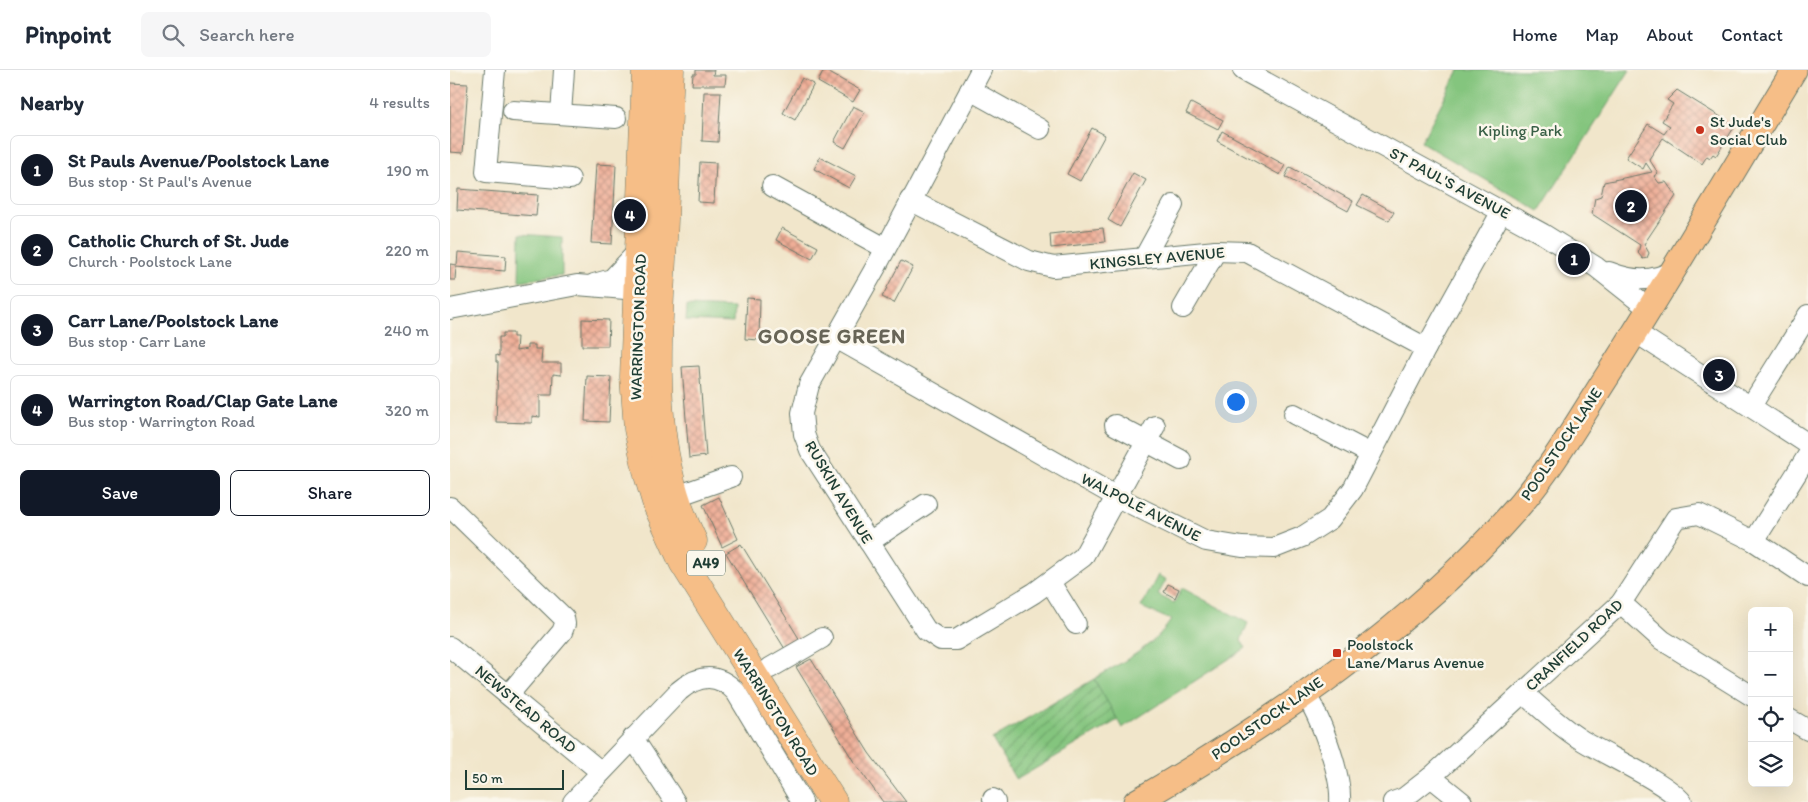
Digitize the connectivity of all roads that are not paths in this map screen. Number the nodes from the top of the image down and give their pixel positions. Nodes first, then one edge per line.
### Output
1 (495, 70) edge
2 (564, 70) edge
3 (646, 70) edge
4 (670, 70) edge
5 (981, 70) edge
6 (1243, 70) edge
7 (1794, 70) edge
8 (1265, 75) edge
9 (970, 90) junction
10 (513, 110) dead end
11 (561, 114) junction
12 (616, 118) dead end
13 (1040, 130) dead end
14 (570, 179) dead end
15 (772, 186) dead end
16 (910, 200) junction
17 (1173, 205) dead end
18 (1502, 211) junction
19 (886, 248) junction
20 (640, 249) junction
21 (1216, 251) junction
22 (1144, 258) junction
23 (1596, 267) junction
24 (1674, 270) junction
25 (588, 285) junction
26 (650, 291) junction
27 (1183, 308) dead end
28 (450, 309) edge
29 (1649, 309) junction
30 (1808, 315) edge
31 (1635, 332) junction
32 (836, 338) junction
33 (1426, 348) junction
34 (1751, 406) junction
35 (1294, 414) dead end
36 (1115, 425) dead end
37 (1151, 434) junction
38 (1808, 444) edge
39 (1371, 454) junction
40 (1808, 455) edge
41 (1181, 460) dead end
42 (731, 477) dead end
43 (674, 497) junction
44 (1117, 497) junction
45 (926, 504) dead end
46 (450, 507) edge
47 (1754, 541) junction
48 (869, 542) junction
49 (1808, 577) edge
50 (1050, 582) junction
51 (1621, 603) junction
52 (1076, 624) dead end
53 (822, 638) dead end
54 (450, 647) edge
55 (770, 668) junction
56 (1304, 693) junction
57 (1523, 693) junction
58 (509, 694) junction
59 (1748, 694) edge
60 (1793, 721) edge
61 (1808, 730) edge
62 (633, 738) junction
63 (601, 772) junction
64 (1431, 777) junction
65 (573, 802) edge
66 (675, 802) edge
67 (802, 802) edge
68 (833, 802) edge
69 (853, 802) edge
70 (1136, 802) edge
71 (1340, 802) edge
72 (1393, 802) edge
73 (1462, 802) edge
74 (1682, 802) edge

1 - 14 street
2 - 11 street
3 - 20 highway, WARRINGTON ROAD / A49
4 - 26 highway, WARRINGTON ROAD / A49
5 - 9 street, RUSKIN AVENUE
6 - 8 street, ST PAUL'S AVENUE
7 - 24 main road, POOLSTOCK LANE
8 - 18 street, ST PAUL'S AVENUE
9 - 13 street
9 - 16 street, RUSKIN AVENUE
10 - 11 street
11 - 12 street
15 - 19 street
16 - 19 street, RUSKIN AVENUE
16 - 22 street, KINGSLEY AVENUE
17 - 22 street
18 - 23 street, ST PAUL'S AVENUE
18 - 33 street, WALPOLE AVENUE
19 - 32 street, RUSKIN AVENUE
20 - 25 street
20 - 26 highway, WARRINGTON ROAD / A49
21 - 22 street, KINGSLEY AVENUE
21 - 27 street
21 - 33 street, KINGSLEY AVENUE
23 - 24 street
23 - 29 street, ST PAUL'S AVENUE
24 - 29 main road, POOLSTOCK LANE
25 - 26 street
25 - 28 street
26 - 43 highway, WARRINGTON ROAD / A49
26 - 68 highway, WARRINGTON ROAD / A49
29 - 31 main road, POOLSTOCK LANE
30 - 34 street
31 - 34 street
31 - 56 main road, POOLSTOCK LANE
32 - 44 street, WALPOLE AVENUE
32 - 48 street, RUSKIN AVENUE
33 - 39 street, WALPOLE AVENUE
34 - 38 street
35 - 39 street
36 - 37 street
37 - 41 street
37 - 44 street, RUSKIN AVENUE
39 - 44 street, WALPOLE AVENUE
40 - 47 street
42 - 43 street
43 - 55 highway, WARRINGTON ROAD / A49
44 - 50 street, RUSKIN AVENUE
45 - 48 street
46 - 58 street
47 - 49 street, CRANFIELD ROAD
47 - 51 street, CRANFIELD ROAD
48 - 50 street, RUSKIN AVENUE
50 - 52 street
51 - 57 street, CRANFIELD ROAD
51 - 59 street
53 - 55 street
54 - 58 street, NEWSTEAD ROAD
55 - 69 highway, WARRINGTON ROAD / A49
56 - 70 main road, POOLSTOCK LANE
56 - 71 street
57 - 64 street, CRANFIELD ROAD
57 - 74 street
58 - 63 street, NEWSTEAD ROAD
60 - 61 street
62 - 63 street
62 - 66 street
62 - 67 street
63 - 65 street
64 - 72 street, CRANFIELD ROAD
64 - 73 street

